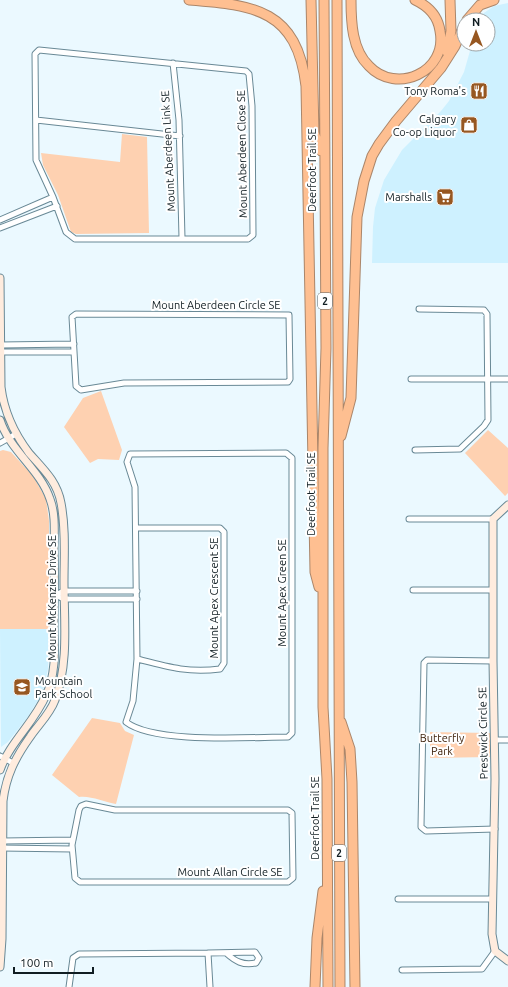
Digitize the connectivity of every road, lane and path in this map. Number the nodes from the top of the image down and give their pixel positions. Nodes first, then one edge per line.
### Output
1 (189, 0) edge
2 (311, 0) edge
3 (324, 0) edge
4 (337, 0) edge
5 (351, 0) edge
6 (415, 0) edge
7 (450, 0) edge
8 (494, 0) edge
9 (474, 12) edge
10 (456, 44) edge
11 (173, 63) junction
12 (441, 68) junction
13 (36, 120) junction
14 (180, 136) junction
15 (324, 157) junction
16 (53, 197) junction
17 (57, 206) junction
18 (0, 220) edge
19 (0, 228) edge
20 (182, 238) junction
21 (0, 278) edge
22 (419, 309) dead end
23 (74, 344) junction
24 (1, 345) edge
25 (74, 352) junction
26 (1, 353) edge
27 (411, 379) dead end
28 (488, 379) junction
29 (508, 379) edge
30 (0, 420) edge
31 (16, 434) junction
32 (8, 438) junction
33 (0, 443) edge
34 (338, 449) junction
35 (415, 450) dead end
36 (508, 505) edge
37 (409, 519) dead end
38 (493, 519) junction
39 (136, 528) junction
40 (413, 590) dead end
41 (493, 590) junction
42 (64, 591) junction
43 (137, 591) junction
44 (54, 595) junction
45 (137, 598) junction
46 (64, 599) junction
47 (323, 602) junction
48 (137, 659) junction
49 (493, 661) junction
50 (339, 719) junction
51 (495, 740) junction
52 (508, 740) edge
53 (2, 757) edge
54 (13, 763) junction
55 (0, 770) edge
56 (495, 829) junction
57 (73, 840) junction
58 (2, 845) edge
59 (72, 849) junction
60 (327, 850) junction
61 (398, 899) dead end
62 (492, 899) junction
63 (495, 951) junction
64 (208, 953) junction
65 (226, 953) junction
66 (508, 961) edge
67 (0, 967) edge
68 (402, 970) dead end
69 (69, 987) edge
70 (210, 987) edge
71 (315, 987) edge
72 (328, 987) edge
73 (340, 987) edge
74 (355, 987) edge

1 - 47 highway
2 - 15 highway
3 - 15 highway, Deerfoot Trail SE / 2
4 - 34 highway, 2
5 - 6 highway
7 - 12 highway
8 - 9 highway
10 - 12 highway
11 - 13 street, Mount Aberdeen Close SE
11 - 14 street, Mount Aberdeen Link SE
11 - 20 street, Mount Aberdeen Close SE
12 - 34 highway
13 - 14 street
13 - 16 street, Mount Aberdeen Close SE
14 - 20 street, Mount Aberdeen Link SE
15 - 47 highway, Deerfoot Trail SE / 2
16 - 17 street, Mount Aberdeen Close SE
16 - 18 street
17 - 19 street
17 - 20 street, Mount Aberdeen Close SE
21 - 24 street, Mount McKenzie Drive SE
22 - 28 street
23 - 24 street
23 - 25 street, Mount Aberdeen Circle SE
23 - 25 street, Mount Aberdeen Circle SE
24 - 26 street, Mount McKenzie Drive SE
25 - 26 street
26 - 31 street, Mount McKenzie Drive SE
27 - 28 street
28 - 29 street
28 - 35 street
30 - 32 street, Mount McKenzie Drive SE
31 - 32 street
31 - 42 street, Mount McKenzie Drive SE
32 - 33 street
32 - 44 street, Mount McKenzie Drive SE
34 - 50 highway, 2
36 - 38 street
37 - 38 street
38 - 41 street, Prestwick Circle SE
39 - 43 street, Mount Apex Green SE
39 - 48 street, Mount Apex Crescent SE
39 - 48 street, Mount Apex Green SE
40 - 41 street
41 - 49 street, Prestwick Circle SE
42 - 43 street
42 - 44 street
42 - 46 street, Mount McKenzie Drive SE
43 - 45 street, Mount Apex Green SE
44 - 46 street
44 - 53 street, Mount McKenzie Drive SE
45 - 46 street
45 - 48 street, Mount Apex Green SE
46 - 54 street, Mount McKenzie Drive SE
47 - 60 highway, Deerfoot Trail SE / 2
49 - 51 street, Prestwick Circle SE
49 - 56 street
50 - 73 highway, 2
50 - 74 highway
51 - 52 street
51 - 56 street, Prestwick Circle SE
53 - 54 street
53 - 55 street, Mount McKenzie Drive SE
54 - 58 street, Mount McKenzie Drive SE
56 - 62 street, Prestwick Circle SE
57 - 58 street
57 - 59 street, Mount Allan Circle SE
57 - 59 street, Mount Allan Circle SE
58 - 59 street
58 - 67 street, Mount McKenzie Drive SE
60 - 71 highway
60 - 72 highway, Deerfoot Trail SE / 2
61 - 62 street
62 - 63 street, Prestwick Circle SE
63 - 66 street
63 - 68 street
64 - 65 street
64 - 69 street
64 - 70 street
65 - 65 street

